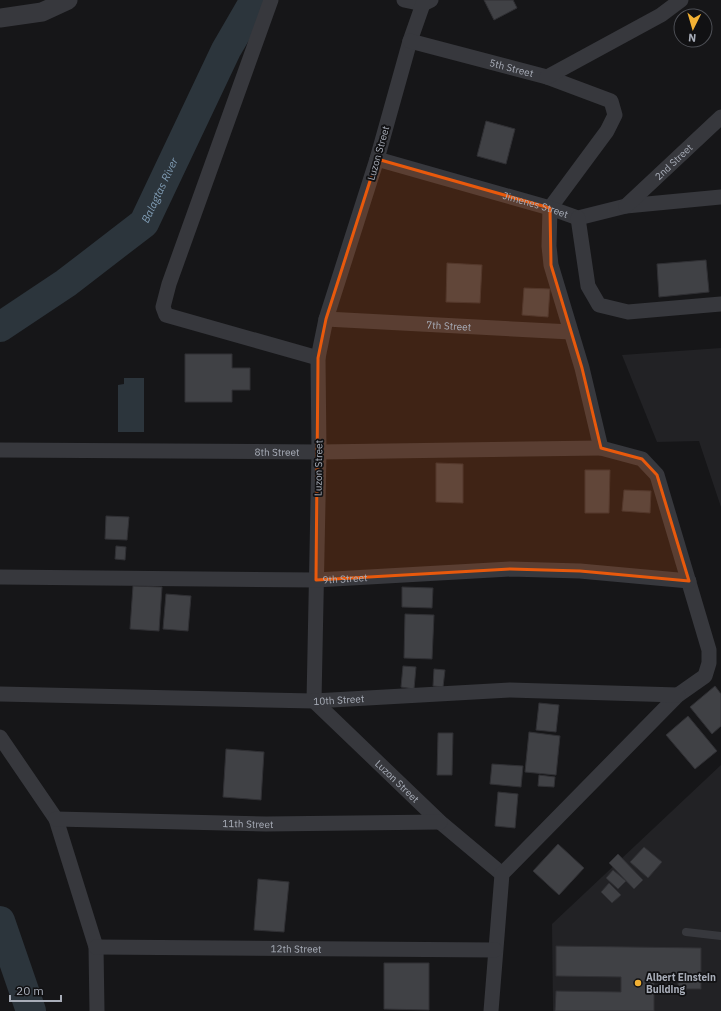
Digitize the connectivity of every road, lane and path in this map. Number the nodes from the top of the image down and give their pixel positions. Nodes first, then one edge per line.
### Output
1 (68, 0) edge
2 (271, 0) edge
3 (404, 0) edge
4 (681, 0) edge
5 (427, 2) edge
6 (0, 18) edge
7 (410, 41) junction
8 (547, 77) junction
9 (721, 117) edge
10 (377, 159) junction
11 (721, 197) edge
12 (626, 206) junction
13 (550, 208) junction
14 (578, 218) junction
15 (721, 304) edge
16 (326, 319) junction
17 (571, 332) junction
18 (318, 358) junction
19 (601, 448) junction
20 (0, 450) edge
21 (318, 452) junction
22 (0, 576) edge
23 (316, 580) junction
24 (689, 582) junction
25 (0, 694) edge
26 (678, 695) junction
27 (314, 701) junction
28 (0, 737) edge
29 (56, 819) junction
30 (440, 822) junction
31 (502, 874) junction
32 (686, 932) dead end
33 (721, 936) edge
34 (96, 947) junction
35 (495, 950) junction
36 (97, 1011) edge
37 (491, 1011) edge

1 - 6 street
2 - 18 street
3 - 5 street
4 - 8 street
5 - 7 street, Luzon Street
7 - 8 street, 5th Street
7 - 10 street, Luzon Street
8 - 13 street, 5th Street
9 - 12 street, 2nd Street
10 - 13 street, Jimenes Street
10 - 16 street, Luzon Street
11 - 12 street, Jimenes Street
12 - 14 street, Jimenes Street
13 - 14 street, Jimenes Street
13 - 17 street
14 - 15 street
16 - 17 street, 7th Street
16 - 18 street, Luzon Street
17 - 19 street
18 - 21 street, Luzon Street
19 - 21 street, 8th Street
19 - 24 street, 8th Street
20 - 21 street, 8th Street
21 - 23 street, Luzon Street
22 - 23 street, 9th Street
23 - 24 street, 9th Street
23 - 27 street, Luzon Street
24 - 26 street, 8th Street
25 - 27 street, 10th Street
26 - 27 street, 10th Street
26 - 31 street, 8th Street
27 - 30 street, Luzon Street
28 - 29 street
29 - 30 street, 11th Street
29 - 34 street
30 - 31 street, Luzon Street
31 - 35 street
32 - 33 lane
34 - 35 street, 12th Street
34 - 36 street
35 - 37 street

